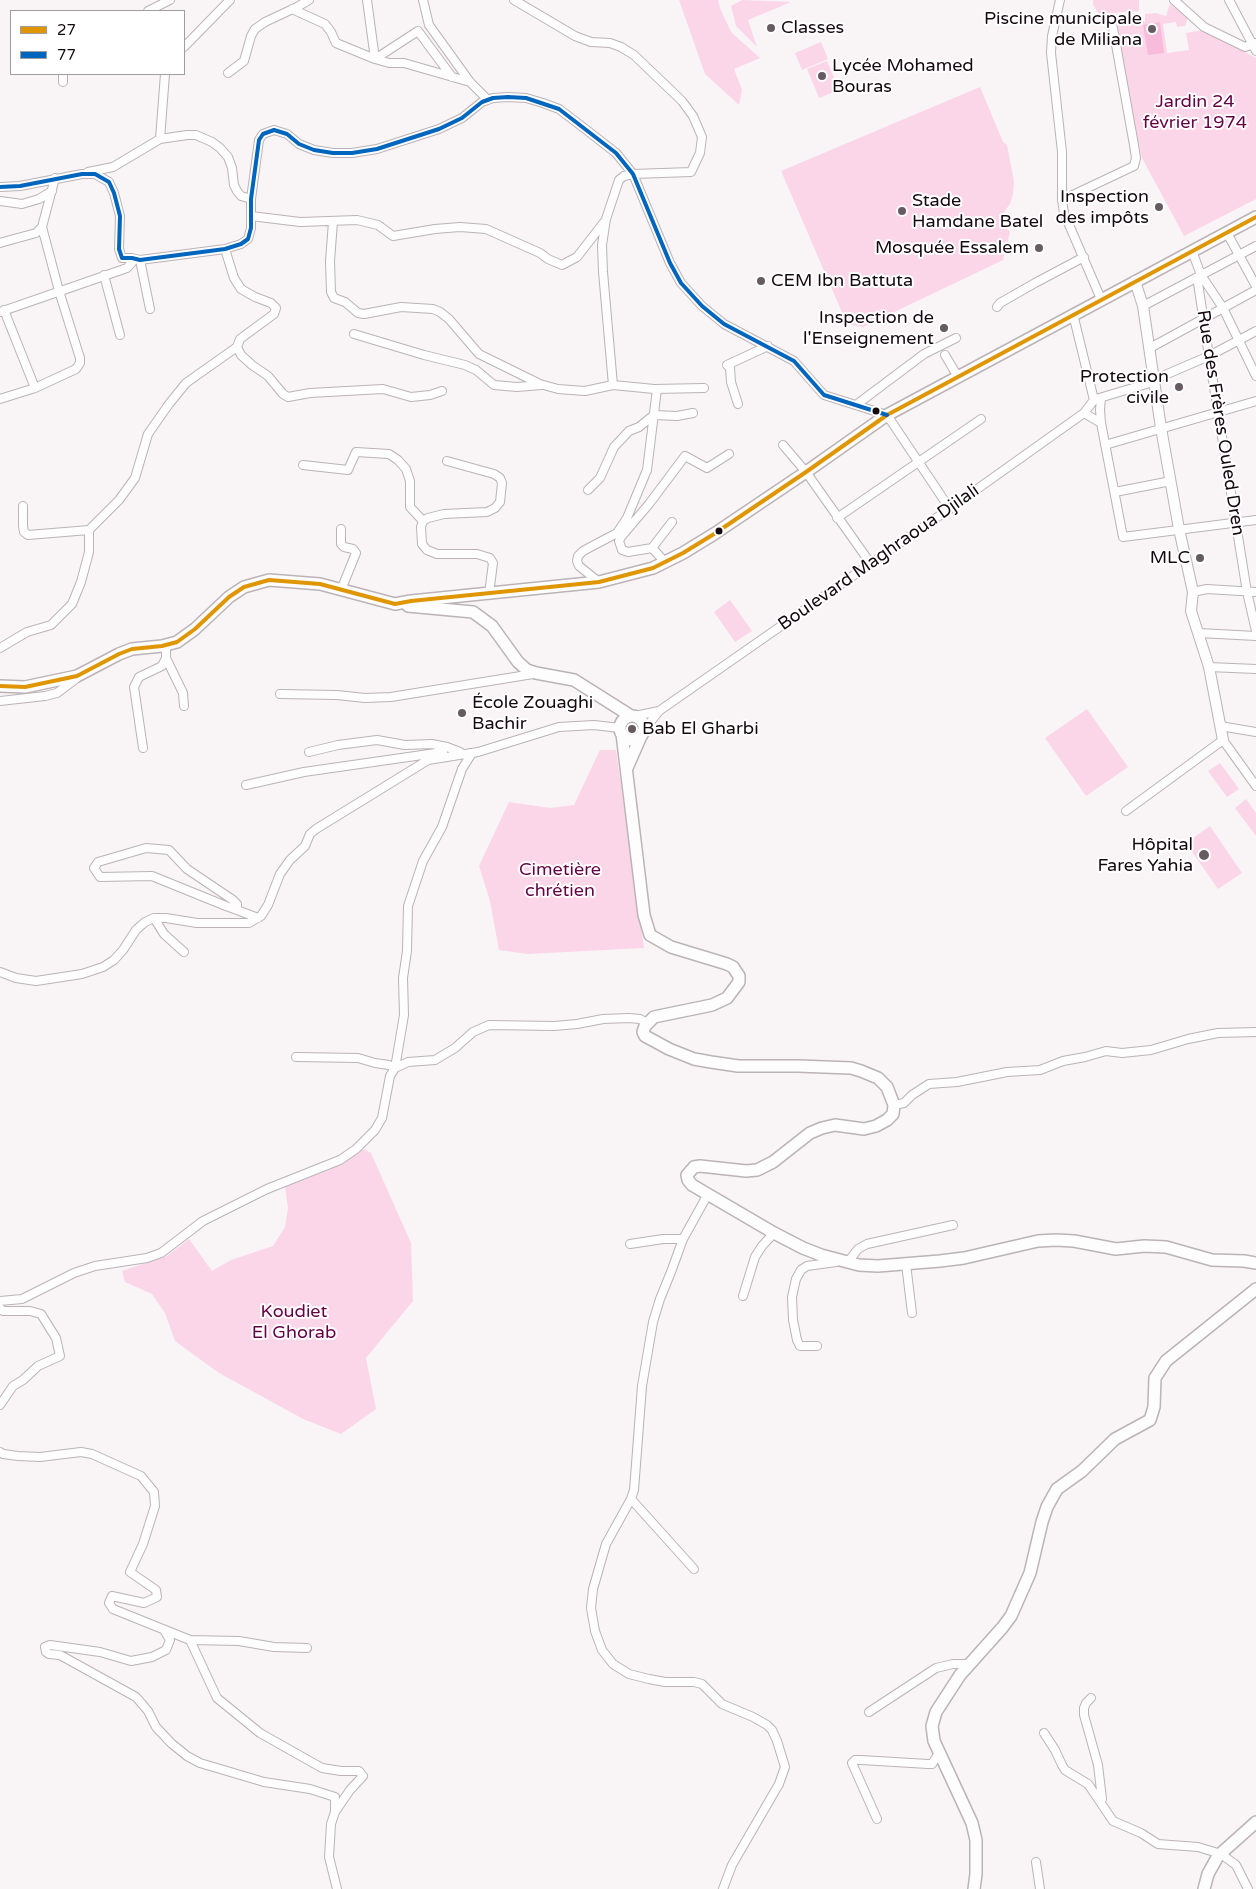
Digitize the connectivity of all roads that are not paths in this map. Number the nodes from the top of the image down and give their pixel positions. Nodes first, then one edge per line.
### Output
1 (170, 0) edge
2 (230, 0) edge
3 (309, 0) edge
4 (368, 0) edge
5 (423, 0) edge
6 (514, 0) edge
7 (1060, 0) edge
8 (1174, 0) edge
9 (1229, 0) edge
10 (292, 9) junction
11 (150, 10) edge
12 (1113, 28) dead end
13 (185, 46) edge
14 (1255, 46) edge
15 (375, 58) junction
16 (228, 73) dead end
17 (165, 75) edge
18 (452, 78) junction
19 (470, 82) junction
20 (488, 100) junction
21 (160, 140) junction
22 (633, 174) junction
23 (69, 176) junction
24 (55, 178) junction
25 (0, 187) edge
26 (52, 190) junction
27 (251, 199) junction
28 (1062, 200) junction
29 (0, 201) edge
30 (251, 216) junction
31 (1256, 218) edge
32 (606, 219) junction
33 (333, 222) junction
34 (42, 227) junction
35 (1227, 233) junction
36 (0, 243) edge
37 (1256, 246) edge
38 (225, 249) junction
39 (1192, 251) junction
40 (1239, 255) junction
41 (1084, 257) junction
42 (138, 259) junction
43 (104, 275) junction
44 (1201, 275) junction
45 (1135, 281) junction
46 (1256, 288) edge
47 (59, 291) junction
48 (1101, 299) junction
49 (1143, 306) junction
50 (997, 307) dead end
51 (1222, 308) junction
52 (150, 309) dead end
53 (2, 311) edge
54 (1073, 314) junction
55 (1204, 319) junction
56 (1256, 331) edge
57 (354, 334) dead end
58 (120, 335) dead end
59 (956, 338) dead end
60 (1238, 340) junction
61 (768, 346) junction
62 (237, 347) junction
63 (1150, 348) junction
64 (945, 355) dead end
65 (1209, 356) junction
66 (1256, 376) edge
67 (958, 377) junction
68 (1153, 382) junction
69 (542, 385) junction
70 (613, 385) junction
71 (35, 388) junction
72 (704, 388) dead end
73 (657, 389) junction
74 (442, 391) dead end
75 (0, 399) edge
76 (1098, 399) junction
77 (1256, 401) edge
78 (738, 404) dead end
79 (856, 405) junction
80 (1084, 412) junction
81 (1218, 412) junction
82 (693, 413) dead end
83 (887, 414) junction
84 (654, 415) junction
85 (981, 419) dead end
86 (1102, 423) junction
87 (1161, 428) junction
88 (783, 445) dead end
89 (1105, 445) junction
90 (729, 454) dead end
91 (447, 461) dead end
92 (918, 462) junction
93 (303, 465) dead end
94 (806, 472) junction
95 (1171, 481) junction
96 (588, 490) dead end
97 (1115, 492) junction
98 (23, 506) dead end
99 (950, 509) junction
100 (837, 518) junction
101 (1256, 520) edge
102 (423, 521) junction
103 (672, 522) dead end
104 (1236, 523) junction
105 (341, 529) dead end
106 (1179, 529) junction
107 (89, 530) junction
108 (652, 548) junction
109 (666, 563) junction
110 (871, 564) junction
111 (599, 582) junction
112 (341, 590) junction
113 (1193, 592) junction
114 (1247, 592) junction
115 (1256, 592) edge
116 (489, 594) junction
117 (395, 604) junction
118 (1256, 631) edge
119 (1199, 633) junction
120 (1256, 636) edge
121 (166, 645) junction
122 (0, 648) edge
123 (166, 658) junction
124 (1209, 667) junction
125 (1256, 669) edge
126 (86, 672) junction
127 (536, 673) junction
128 (0, 686) edge
129 (596, 693) junction
130 (280, 694) dead end
131 (0, 700) edge
132 (184, 706) dead end
133 (659, 711) junction
134 (633, 716) junction
135 (1220, 726) junction
136 (621, 728) junction
137 (643, 732) junction
138 (1256, 732) edge
139 (1223, 740) junction
140 (143, 748) dead end
141 (308, 752) dead end
142 (460, 752) junction
143 (472, 753) junction
144 (627, 770) junction
145 (246, 785) dead end
146 (1256, 786) edge
147 (1126, 811) dead end
148 (237, 910) junction
149 (154, 918) junction
150 (258, 918) junction
151 (184, 952) dead end
152 (0, 972) edge
153 (647, 1023) junction
154 (1256, 1032) edge
155 (296, 1057) dead end
156 (395, 1068) junction
157 (894, 1105) junction
158 (708, 1194) junction
159 (952, 1225) dead end
160 (774, 1234) junction
161 (683, 1239) junction
162 (630, 1244) dead end
163 (844, 1262) junction
164 (1256, 1263) edge
165 (906, 1264) junction
166 (1256, 1289) edge
167 (743, 1296) dead end
168 (0, 1301) edge
169 (0, 1308) edge
170 (912, 1312) dead end
171 (817, 1346) dead end
172 (0, 1405) edge
173 (0, 1452) edge
174 (631, 1499) junction
175 (694, 1569) dead end
176 (164, 1630) junction
177 (190, 1640) junction
178 (306, 1648) dead end
179 (970, 1664) junction
180 (1091, 1698) dead end
181 (869, 1712) dead end
182 (1044, 1733) dead end
183 (939, 1753) junction
184 (1102, 1804) junction
185 (335, 1812) junction
186 (877, 1819) dead end
187 (1256, 1822) edge
188 (1221, 1854) junction
189 (1036, 1862) dead end
190 (337, 1889) edge
191 (723, 1889) edge
192 (974, 1889) edge
193 (1040, 1889) edge
194 (1204, 1889) edge
195 (1248, 1889) edge

1 - 11 street
2 - 13 street
3 - 10 street
4 - 15 street
5 - 19 street
6 - 22 street
7 - 28 street
8 - 14 street
9 - 14 street
10 - 15 street
10 - 16 street
12 - 28 street
15 - 18 street
15 - 18 street
17 - 21 street
18 - 19 street
19 - 20 street
20 - 22 street
20 - 27 street
21 - 23 street
21 - 27 street
22 - 32 street
22 - 61 street
23 - 24 street
23 - 42 street
24 - 25 street
24 - 26 street
26 - 29 street
26 - 34 street
27 - 30 street
28 - 41 street
30 - 33 street
30 - 38 street
31 - 35 main road
32 - 33 street
32 - 70 street
33 - 69 street
34 - 36 street
34 - 47 street
35 - 39 main road
35 - 40 street
37 - 40 street
38 - 42 street
38 - 62 street
39 - 44 street
39 - 45 main road
40 - 44 street
40 - 46 street
41 - 48 street
41 - 50 street
42 - 43 street
42 - 52 street
43 - 47 street
43 - 58 street
44 - 49 street
44 - 51 street
44 - 55 street, Rue des Frères Ouled Dren
45 - 48 main road
45 - 49 street
46 - 51 street
47 - 53 street
47 - 71 street
48 - 54 main road
49 - 63 street
51 - 55 street
51 - 60 street
53 - 71 street
54 - 67 main road
54 - 76 street
55 - 63 street
55 - 65 street, Rue des Frères Ouled Dren
56 - 60 street
57 - 69 street
59 - 79 street
60 - 65 street
60 - 66 street
61 - 78 street
61 - 79 street
62 - 74 street
62 - 107 street
63 - 68 street
64 - 67 street
65 - 68 street
65 - 81 street, Rue des Frères Ouled Dren
67 - 83 main road
68 - 76 street
68 - 87 street
69 - 70 street
70 - 73 street
71 - 75 street
72 - 73 street
73 - 84 street
76 - 80 street, Boulevard Maghraoua Djilali
76 - 86 street
77 - 81 street
79 - 83 street
80 - 86 street
80 - 99 street, Boulevard Maghraoua Djilali
81 - 87 street
81 - 104 street, Rue des Frères Ouled Dren
82 - 84 street
83 - 92 street
83 - 94 main road
84 - 96 street
84 - 111 street
85 - 92 street
86 - 89 street
87 - 89 street
87 - 95 street
88 - 94 street
89 - 97 street
90 - 108 street
91 - 102 street
92 - 99 street
92 - 100 street
93 - 102 street
94 - 100 street
94 - 109 main road
95 - 97 street
95 - 106 street
97 - 106 street
98 - 107 street
99 - 110 street, Boulevard Maghraoua Djilali
100 - 110 street
101 - 104 street
102 - 116 street
103 - 108 street
104 - 106 street
104 - 114 street, Rue des Frères Ouled Dren
105 - 112 street
106 - 113 street
107 - 122 street
108 - 109 street
109 - 111 main road
110 - 133 street, Boulevard Maghraoua Djilali
111 - 116 main road
112 - 117 main road
112 - 121 main road
113 - 114 street
113 - 119 street
114 - 115 street
114 - 118 street, Rue des Frères Ouled Dren
116 - 117 main road
117 - 127 main road
119 - 120 street
119 - 124 street
121 - 123 street
121 - 126 main road
123 - 132 street
123 - 140 street
124 - 125 street
124 - 135 street
126 - 128 main road
126 - 131 street
127 - 129 main road
127 - 130 street
129 - 134 main road
129 - 136 main road
133 - 134 street
133 - 137 street
134 - 136 main road
134 - 137 main road
135 - 138 street
135 - 139 street
136 - 137 main road
136 - 143 street
136 - 144 main road
137 - 144 main road
139 - 146 street
139 - 147 street
141 - 142 street
142 - 143 street
142 - 145 street
143 - 150 street
143 - 156 street
144 - 153 main road
148 - 148 street
148 - 150 street
149 - 150 street
149 - 151 street
149 - 152 street
153 - 156 street
153 - 157 main road
154 - 157 street
155 - 156 street
156 - 168 street
157 - 158 main road
158 - 160 main road
158 - 161 street
159 - 163 street
160 - 163 main road
160 - 167 street
161 - 162 street
161 - 174 street
163 - 165 main road
163 - 171 street
164 - 165 main road
165 - 170 street
166 - 179 main road
169 - 172 street
173 - 176 street
174 - 175 street
174 - 191 street
176 - 177 street
176 - 185 street
177 - 178 street
177 - 185 street
179 - 181 street
179 - 183 main road
180 - 184 street
182 - 184 street
183 - 186 street
183 - 192 main road
184 - 188 street
185 - 190 street
187 - 188 main road
188 - 194 main road
188 - 195 street
189 - 193 street

